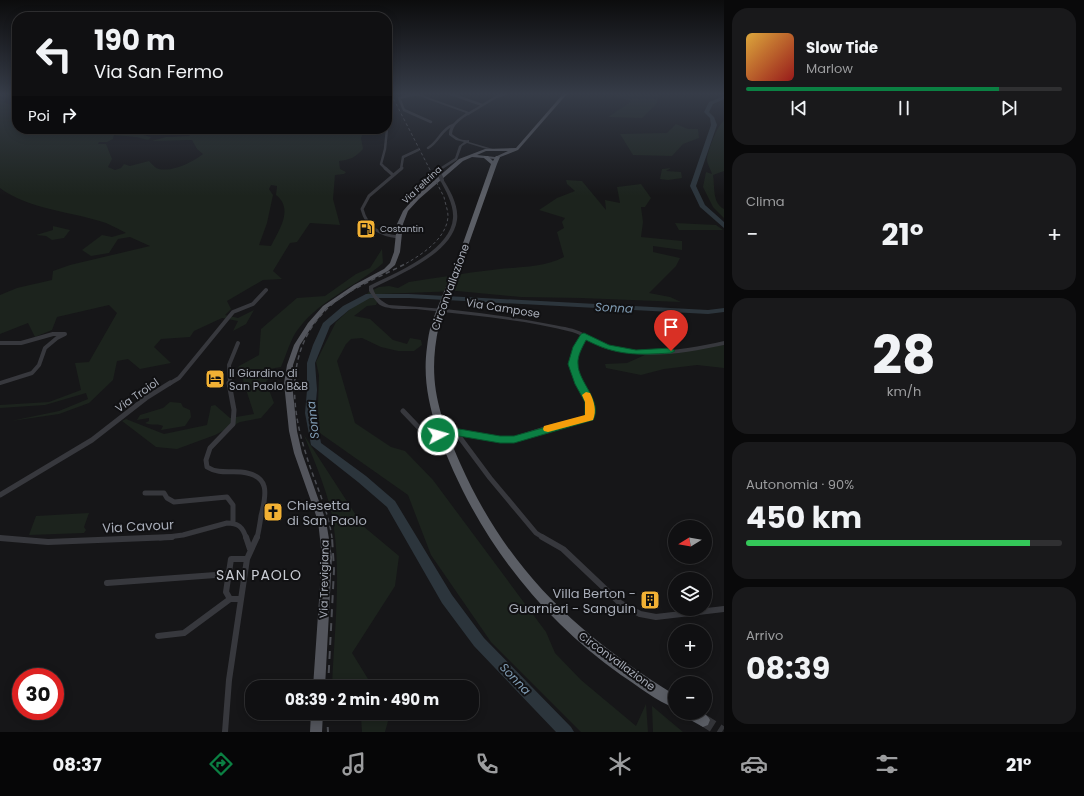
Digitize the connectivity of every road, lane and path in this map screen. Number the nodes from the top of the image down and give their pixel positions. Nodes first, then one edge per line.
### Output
1 (446, 128) edge
2 (451, 128) edge
3 (534, 128) edge
4 (386, 134) edge
5 (468, 141) junction
6 (428, 148) dead end
7 (418, 150) dead end
8 (515, 150) junction
9 (494, 151) junction
10 (483, 153) junction
11 (500, 156) junction
12 (494, 164) junction
13 (393, 175) junction
14 (398, 237) junction
15 (266, 290) dead end
16 (584, 336) junction
17 (0, 343) edge
18 (238, 343) dead end
19 (724, 343) edge
20 (0, 383) edge
21 (403, 412) dead end
22 (459, 433) junction
23 (145, 493) dead end
24 (0, 495) edge
25 (232, 523) junction
26 (0, 538) edge
27 (250, 549) junction
28 (247, 559) junction
29 (229, 574) junction
30 (107, 583) dead end
31 (230, 598) junction
32 (240, 599) junction
33 (724, 609) edge
34 (158, 636) dead end
35 (319, 680) edge
36 (668, 697) edge
37 (317, 720) edge
38 (225, 732) edge
39 (316, 732) edge

1 - 6 street
2 - 5 street, Via Feltrina
3 - 8 main road, Via Feltrina
4 - 13 street
5 - 10 street, Via Feltrina
5 - 16 street, Via Campose
7 - 13 street
8 - 9 main road, Via Feltrina
8 - 11 main road, Via Feltrina
9 - 10 main road, Via Feltrina
9 - 11 main road
10 - 11 main road, Via Feltrina
10 - 12 highway
10 - 14 main road, Via Feltrina
11 - 12 highway, Circonvallazione
12 - 36 highway, Circonvallazione, bridge
13 - 14 street
14 - 35 main road, Via Trevigiana
15 - 24 street, Via Troiol
16 - 19 street, Via Campose
16 - 22 street
17 - 20 street
18 - 27 street
21 - 22 street, bridge
22 - 33 street
23 - 25 street
25 - 26 street, Via Cavour
25 - 27 street
27 - 28 street
28 - 29 street
28 - 32 street
29 - 30 street
29 - 31 street
31 - 32 street
31 - 34 street
32 - 38 street
37 - 39 main road

